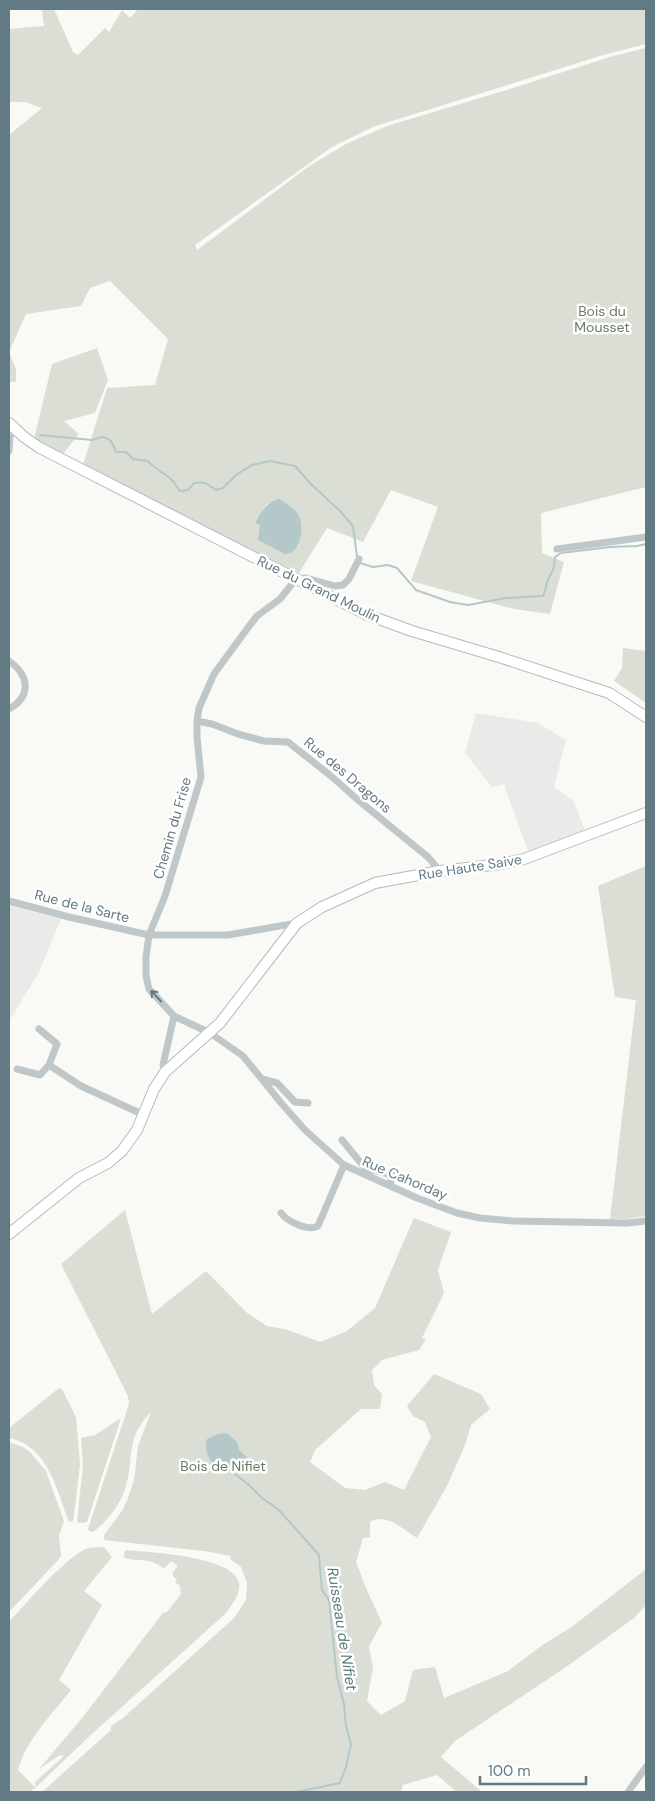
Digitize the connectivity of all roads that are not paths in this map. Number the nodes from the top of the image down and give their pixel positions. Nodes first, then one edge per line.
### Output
1 (11, 426) edge
2 (9, 451) edge
3 (646, 537) edge
4 (557, 549) dead end
5 (358, 561) dead end
6 (296, 579) junction
7 (9, 661) edge
8 (9, 709) edge
9 (646, 717) edge
10 (197, 721) junction
11 (646, 813) edge
12 (440, 871) junction
13 (9, 901) edge
14 (297, 923) junction
15 (149, 935) junction
16 (174, 1016) junction
17 (39, 1029) dead end
18 (210, 1033) junction
19 (50, 1065) junction
20 (17, 1069) dead end
21 (165, 1072) junction
22 (262, 1079) junction
23 (308, 1104) dead end
24 (144, 1115) junction
25 (342, 1140) dead end
26 (344, 1166) junction
27 (390, 1186) junction
28 (281, 1213) dead end
29 (646, 1221) edge
30 (9, 1234) edge
31 (646, 1767) edge
32 (628, 1792) edge

1 - 2 street
1 - 6 street, Rue du Grand Moulin
3 - 4 street
5 - 6 street
6 - 9 street, Rue du Grand Moulin
6 - 10 street, Chemin du Frise
7 - 8 street
10 - 12 street, Rue des Dragons
10 - 15 street, Chemin du Frise
11 - 12 street, Rue Haute Saive
12 - 14 street, Rue Haute Saive
13 - 15 street, Rue de la Sarte
14 - 15 street, Rue Haute Saive
14 - 18 street, Rue Haute Saive
16 -> 15 street
16 - 18 street
16 - 21 street, Rue Haute Saive
17 - 19 street
18 - 21 street, Rue Haute Saive
18 - 22 street, Rue Cahorday
19 - 20 street
19 - 24 street
21 - 24 street, Rue Haute Saive
22 - 23 street
22 - 26 street, Rue Cahorday
24 - 30 street, Rue Haute Saive
25 - 27 street
26 - 27 street, Rue Cahorday
26 - 28 street
27 - 29 street, Rue Cahorday
31 - 32 street

